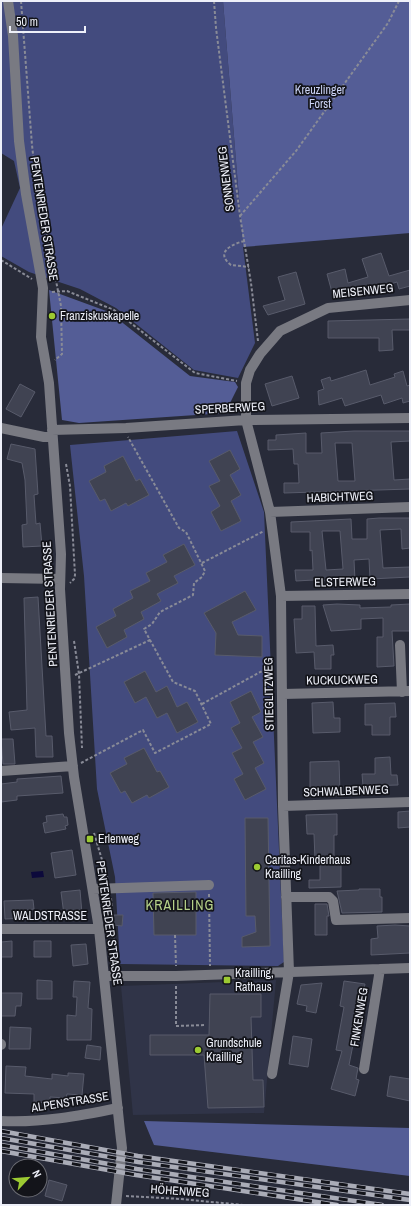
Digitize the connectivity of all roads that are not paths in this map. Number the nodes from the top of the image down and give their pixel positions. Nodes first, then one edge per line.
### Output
1 (8, 1) edge
2 (410, 300) edge
3 (410, 418) edge
4 (246, 420) junction
5 (1, 428) edge
6 (52, 434) junction
7 (410, 508) edge
8 (270, 512) junction
9 (1, 578) edge
10 (64, 582) junction
11 (410, 594) edge
12 (281, 596) junction
13 (400, 645) dead end
14 (406, 692) edge
15 (283, 694) junction
16 (80, 766) junction
17 (1, 771) edge
18 (410, 802) edge
19 (283, 806) junction
20 (209, 885) road end
21 (94, 889) junction
22 (286, 897) junction
23 (410, 918) edge
24 (1, 929) edge
25 (99, 929) junction
26 (410, 968) edge
27 (380, 969) junction
28 (289, 972) junction
29 (104, 976) junction
30 (364, 1069) dead end
31 (272, 1074) dead end
32 (118, 1108) junction
33 (1, 1121) edge
34 (116, 1200) edge

1 - 6 street, PENTENRIEDER STRASSE
2 - 4 street, MEISENWEG
3 - 4 street, SPERBERWEG
4 - 6 street, SPERBERWEG
4 - 8 street, STIEGLITZWEG
5 - 6 street, SPERBERWEG
6 - 10 street, PENTENRIEDER STRASSE
7 - 8 street, HABICHTWEG
8 - 12 street, STIEGLITZWEG
9 - 10 street
10 - 16 street, PENTENRIEDER STRASSE
11 - 12 street, ELSTERWEG
12 - 15 street, STIEGLITZWEG
13 - 14 street, KUCKUCKWEG
14 - 15 street, KUCKUCKWEG
15 - 19 street, STIEGLITZWEG
16 - 17 street
16 - 21 street, PENTENRIEDER STRASSE
18 - 19 street, SCHWALBENWEG
19 - 22 street, STIEGLITZWEG
20 - 21 street
21 - 25 street, PENTENRIEDER STRASSE
22 - 23 street
22 - 28 street, STIEGLITZWEG
24 - 25 street, WALDSTRASSE
25 - 29 street, PENTENRIEDER STRASSE
26 - 27 street
27 - 28 street
27 - 30 street, FINKENWEG
28 - 29 street
28 - 31 street, STIEGLITZWEG
29 - 32 street, PENTENRIEDER STRASSE
32 - 33 street, ALPENSTRASSE
32 - 34 street, PENTENRIEDER STRASSE

